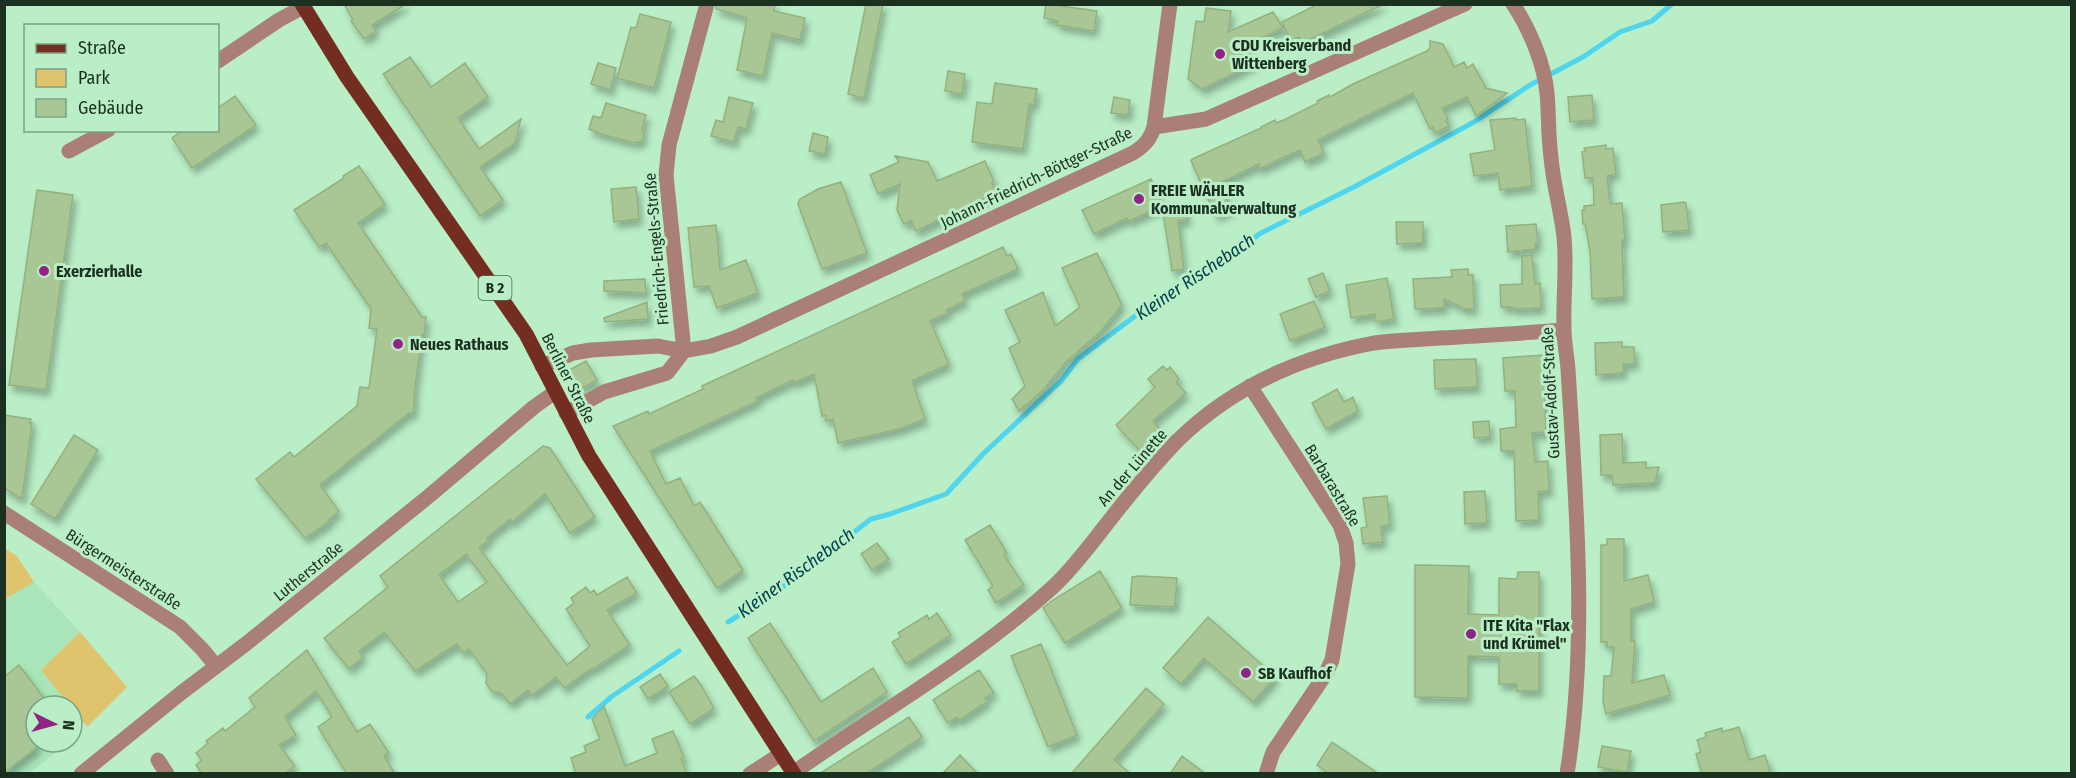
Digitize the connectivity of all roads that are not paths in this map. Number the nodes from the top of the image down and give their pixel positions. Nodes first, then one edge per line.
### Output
1 (707, 4) edge
2 (1170, 4) edge
3 (1465, 4) edge
4 (303, 6) edge
5 (1517, 10) edge
6 (219, 61) edge
7 (1154, 127) junction
8 (104, 132) edge
9 (69, 151) dead end
10 (1564, 330) junction
11 (684, 351) junction
12 (542, 366) junction
13 (1250, 386) junction
14 (555, 392) junction
15 (566, 413) junction
16 (4, 513) edge
17 (216, 666) junction
18 (781, 754) junction
19 (158, 760) dead end
20 (794, 773) edge
21 (81, 774) edge
22 (167, 774) edge
23 (750, 774) edge
24 (1266, 774) edge
25 (1567, 774) edge

1 - 11 street, Friedrich-Engels-Straße
2 - 7 street
3 - 7 street, Johann-Friedrich-Böttger-Straße
4 - 6 street
4 - 12 main road, Berliner Straße / B 2
5 - 10 street, Gustav-Adolf-Straße
7 - 11 street, Johann-Friedrich-Böttger-Straße
8 - 9 street
10 - 13 street, An der Lünette
10 - 25 street, Gustav-Adolf-Straße
11 - 12 street, Johann-Friedrich-Böttger-Straße
11 - 15 street
12 - 14 main road, Berliner Straße / B 2
13 - 20 street, An der Lünette
13 - 24 street, Barbarastraße
14 - 15 main road, Berliner Straße / B 2
14 - 17 street, Lutherstraße
15 - 18 main road, Berliner Straße / B 2
16 - 17 street, Bürgermeisterstraße
17 - 21 street, Lutherstraße
18 - 20 main road, Berliner Straße / B 2
18 - 23 street
19 - 22 street

